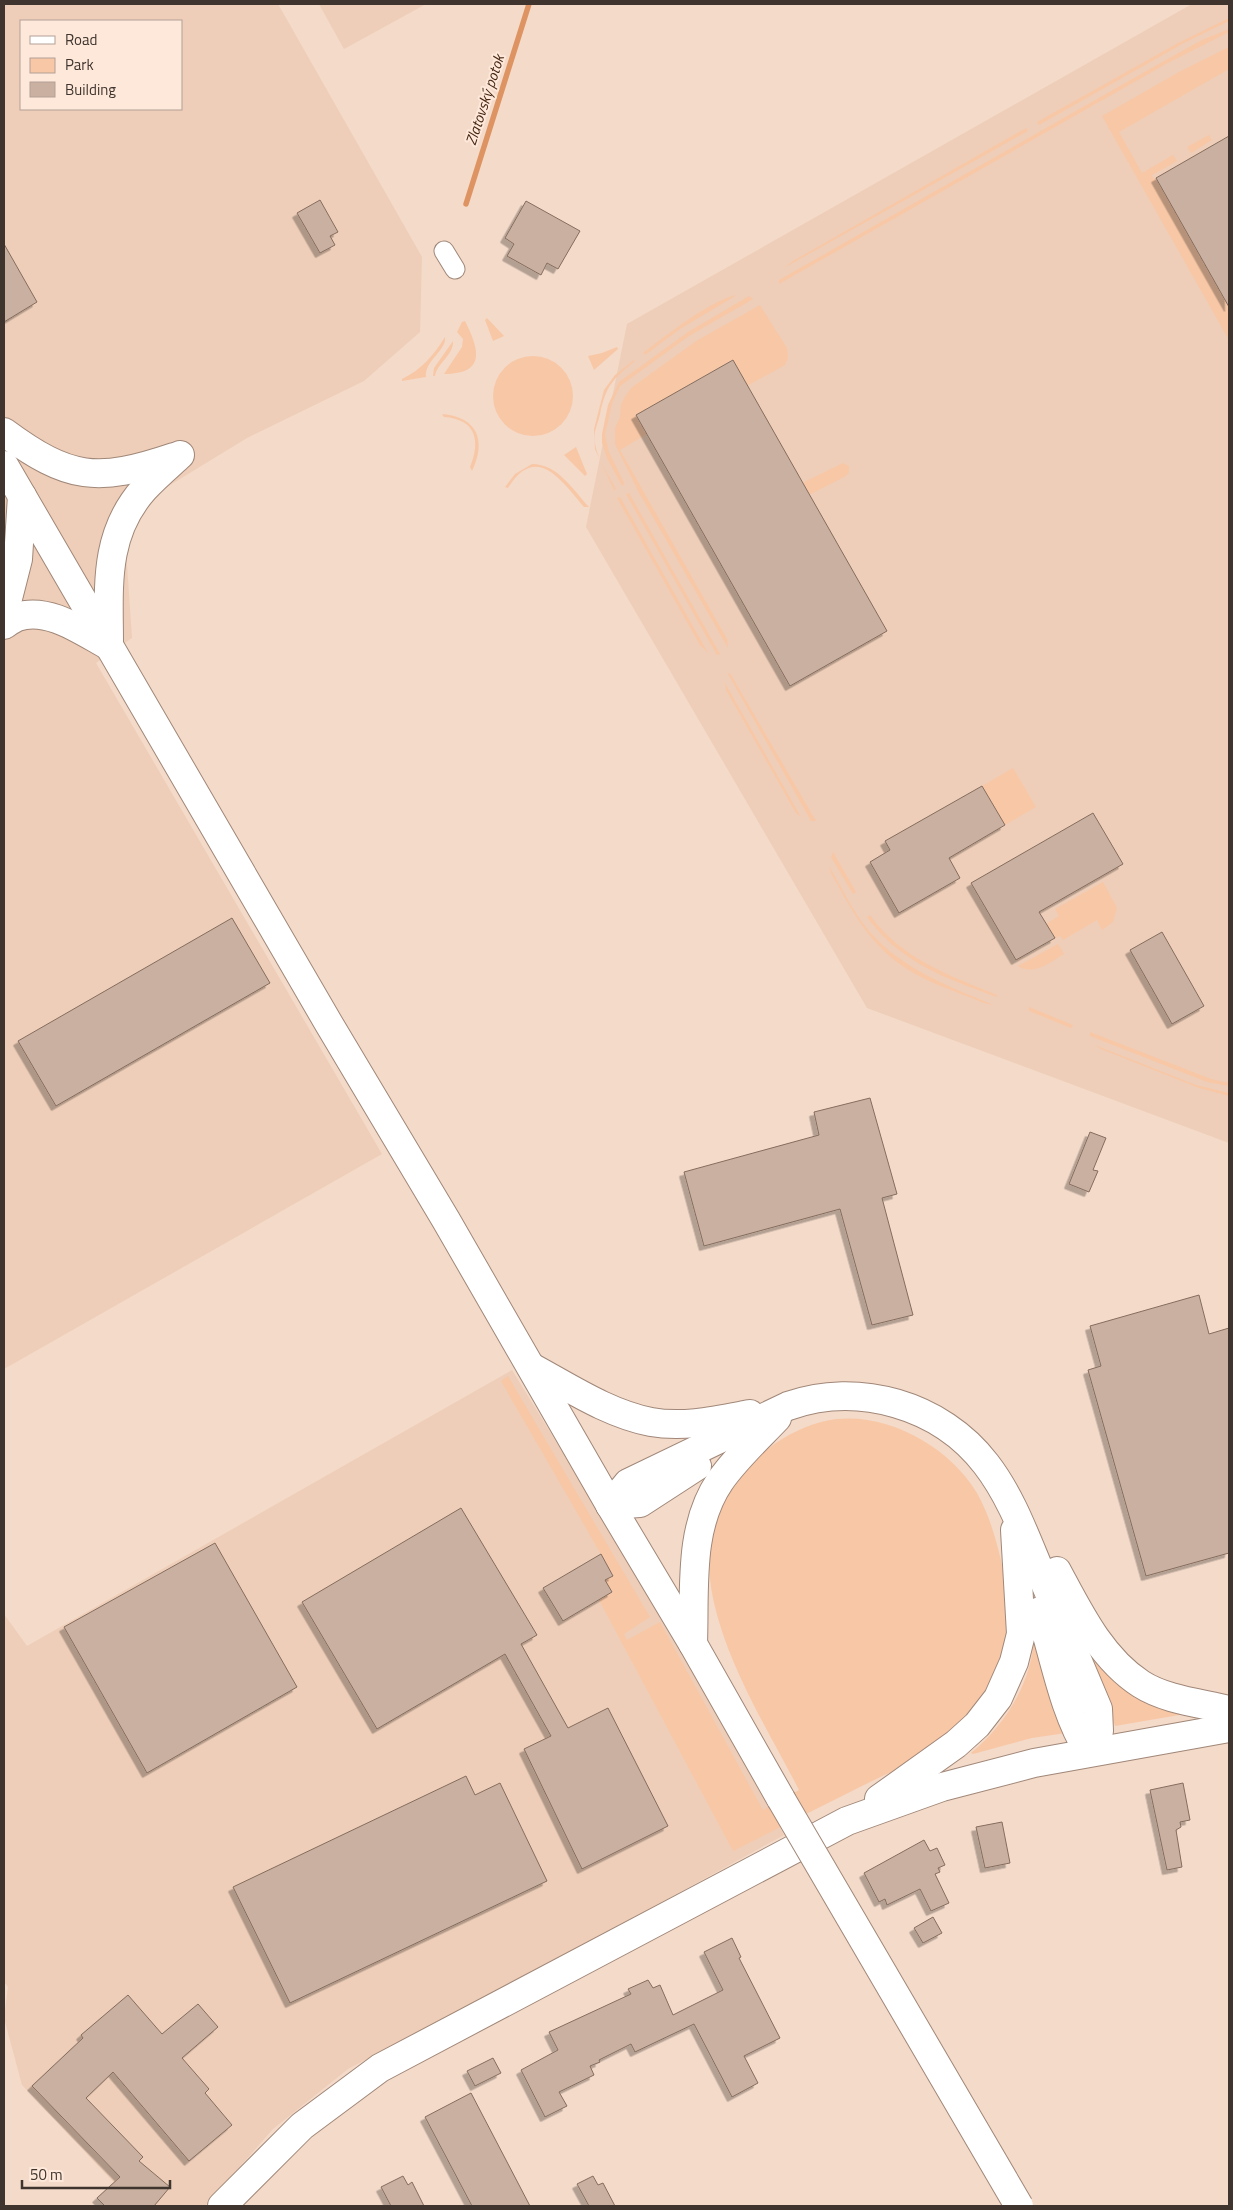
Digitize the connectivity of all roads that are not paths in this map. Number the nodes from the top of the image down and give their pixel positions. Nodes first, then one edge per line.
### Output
1 (444, 251) dead end
2 (455, 269) dead end
3 (4, 432) edge
4 (4, 465) edge
5 (22, 496) junction
6 (4, 614) edge
7 (4, 625) edge
8 (109, 646) junction
9 (533, 1368) junction
10 (788, 1406) junction
11 (610, 1505) junction
12 (1014, 1511) junction
13 (693, 1644) junction
14 (1229, 1710) edge
15 (1229, 1728) edge
16 (1089, 1752) junction
17 (847, 1821) junction
18 (222, 2206) edge
19 (1019, 2206) edge

1 - 2 street
3 - 8 main road
4 - 5 main road
5 - 6 main road
5 - 8 main road
7 - 8 main road
8 - 9 main road
9 - 10 main road
9 - 11 main road
10 - 11 main road
10 - 12 main road
10 - 13 main road
11 - 13 main road
12 - 14 main road
12 - 16 main road
12 - 17 main road
13 - 19 main road, bridge
15 - 16 main road
16 - 17 main road
17 - 18 main road

